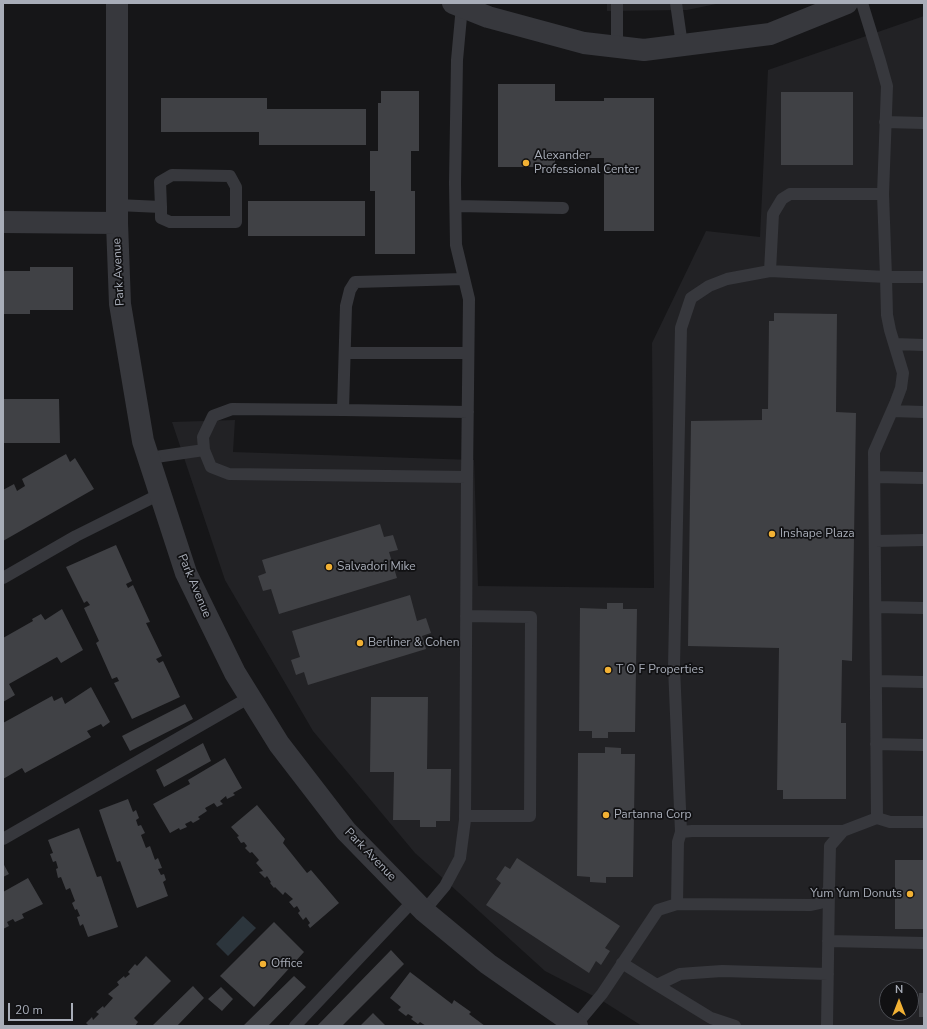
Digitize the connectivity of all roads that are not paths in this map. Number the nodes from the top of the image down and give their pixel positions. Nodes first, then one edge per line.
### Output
1 (117, 3) edge
2 (617, 3) edge
3 (676, 3) edge
4 (847, 3) edge
5 (862, 3) edge
6 (458, 5) edge
7 (682, 45) junction
8 (617, 47) junction
9 (885, 122) junction
10 (924, 123) edge
11 (883, 194) junction
12 (456, 206) junction
13 (161, 208) junction
14 (563, 208) dead end
15 (117, 214) junction
16 (3, 222) edge
17 (770, 272) junction
18 (886, 277) junction
19 (924, 277) edge
20 (463, 279) junction
21 (895, 344) junction
22 (924, 345) edge
23 (345, 353) junction
24 (468, 353) junction
25 (344, 410) junction
26 (892, 411) junction
27 (468, 412) junction
28 (924, 412) edge
29 (204, 450) junction
30 (148, 458) junction
31 (467, 476) junction
32 (875, 477) junction
33 (924, 478) edge
34 (160, 494) junction
35 (875, 540) junction
36 (924, 540) edge
37 (3, 578) edge
38 (876, 607) junction
39 (924, 608) edge
40 (466, 616) junction
41 (876, 681) junction
42 (924, 682) edge
43 (250, 698) junction
44 (876, 744) junction
45 (924, 745) edge
46 (465, 816) junction
47 (877, 818) junction
48 (924, 822) edge
49 (844, 831) junction
50 (681, 832) junction
51 (3, 839) edge
52 (829, 889) junction
53 (677, 904) junction
54 (419, 906) junction
55 (828, 941) junction
56 (924, 943) edge
57 (622, 963) junction
58 (828, 974) junction
59 (657, 985) junction
60 (295, 1026) edge
61 (575, 1026) edge
62 (735, 1026) edge
63 (827, 1026) edge

1 - 15 street, Park Avenue
2 - 8 lane
3 - 7 lane
4 - 7 street
5 - 9 lane
6 - 8 street
6 - 12 lane
7 - 8 street
9 - 10 lane
9 - 11 lane
11 - 17 lane
11 - 18 lane
12 - 14 lane
12 - 20 lane
13 - 13 lane
13 - 15 lane
15 - 16 street
15 - 30 street, Park Avenue
17 - 18 lane
17 - 50 lane
18 - 19 lane
18 - 21 lane
20 - 23 lane
20 - 24 lane
21 - 22 lane
21 - 26 lane
23 - 24 lane
23 - 25 lane
24 - 27 lane
25 - 27 lane
25 - 29 lane
26 - 28 lane
26 - 32 lane
27 - 31 lane
29 - 30 lane
29 - 31 lane
30 - 34 street, Park Avenue
31 - 40 lane
32 - 33 lane
32 - 35 lane
34 - 37 lane
34 - 43 street, Park Avenue
35 - 36 lane
35 - 38 lane
38 - 39 lane
38 - 41 lane
40 - 46 lane
40 - 46 lane
41 - 42 lane
41 - 44 lane
43 - 51 lane
43 - 54 street, Park Avenue
44 - 45 lane
44 - 47 lane
46 - 54 lane
47 - 48 lane
47 - 49 lane
49 - 50 lane
49 - 52 lane
50 - 53 lane
52 - 53 lane
52 - 55 lane
53 - 57 lane
54 - 60 lane
54 - 61 street, Park Avenue
55 - 56 lane
55 - 58 lane
57 - 59 lane
57 - 61 lane
58 - 59 lane
58 - 63 lane
59 - 62 lane

